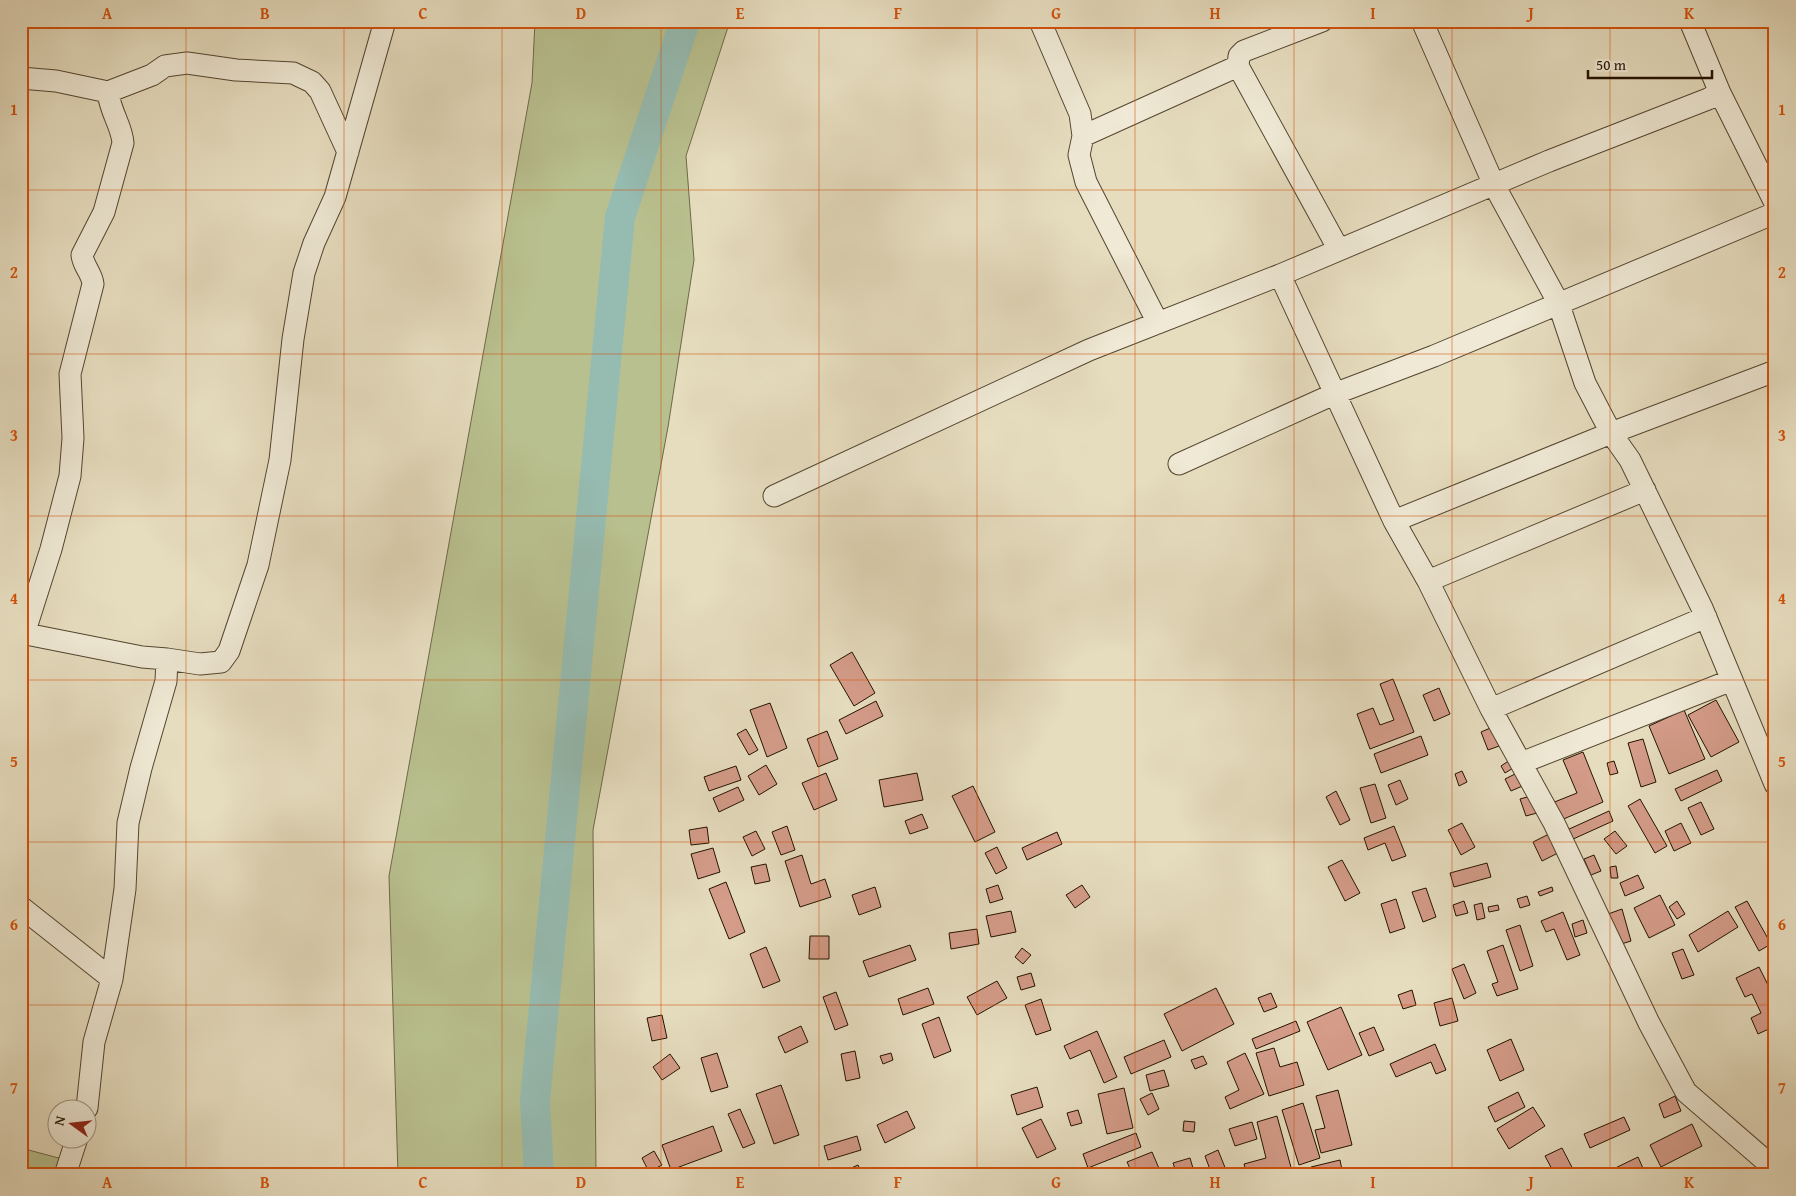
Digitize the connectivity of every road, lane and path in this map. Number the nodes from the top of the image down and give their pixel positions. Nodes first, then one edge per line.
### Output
1 (385, 21) edge
2 (1040, 21) edge
3 (1322, 21) edge
4 (1422, 21) edge
5 (1690, 21) edge
6 (1238, 66) junction
7 (21, 78) edge
8 (108, 92) junction
9 (1720, 93) junction
10 (1083, 136) junction
11 (348, 152) junction
12 (1494, 184) junction
13 (1775, 203) edge
14 (1775, 213) edge
15 (1339, 250) junction
16 (1280, 275) junction
17 (1558, 302) junction
18 (1158, 323) junction
19 (1775, 371) edge
20 (1334, 394) junction
21 (1612, 433) junction
22 (1179, 464) dead end
23 (1645, 490) junction
24 (774, 496) dead end
25 (1394, 520) junction
26 (1428, 581) junction
27 (1706, 617) junction
28 (23, 633) edge
29 (167, 660) junction
30 (1732, 680) junction
31 (1491, 709) junction
32 (1521, 763) junction
33 (1775, 784) edge
34 (21, 907) edge
35 (112, 979) junction
36 (88, 1098) edge
37 (74, 1148) edge
38 (1775, 1169) edge
39 (65, 1175) edge

1 - 11 street
2 - 10 street
3 - 6 street
4 - 12 street
5 - 9 street
6 - 10 street
6 - 15 street
7 - 8 street
8 - 11 street
8 - 28 street
9 - 12 street
9 - 13 street
10 - 18 street
11 - 29 street
12 - 15 street
12 - 17 street
14 - 17 street
15 - 16 street
16 - 18 street
16 - 20 street
17 - 20 street
17 - 21 street
18 - 24 street
19 - 21 street
20 - 22 street
20 - 25 street
21 - 23 street
21 - 25 street
23 - 26 street
23 - 27 street
25 - 26 street
26 - 31 street
27 - 30 street
27 - 31 street
28 - 29 street
29 - 35 street
30 - 32 street
30 - 33 street
31 - 32 street
32 - 38 street
34 - 35 street
35 - 36 street
37 - 39 street

